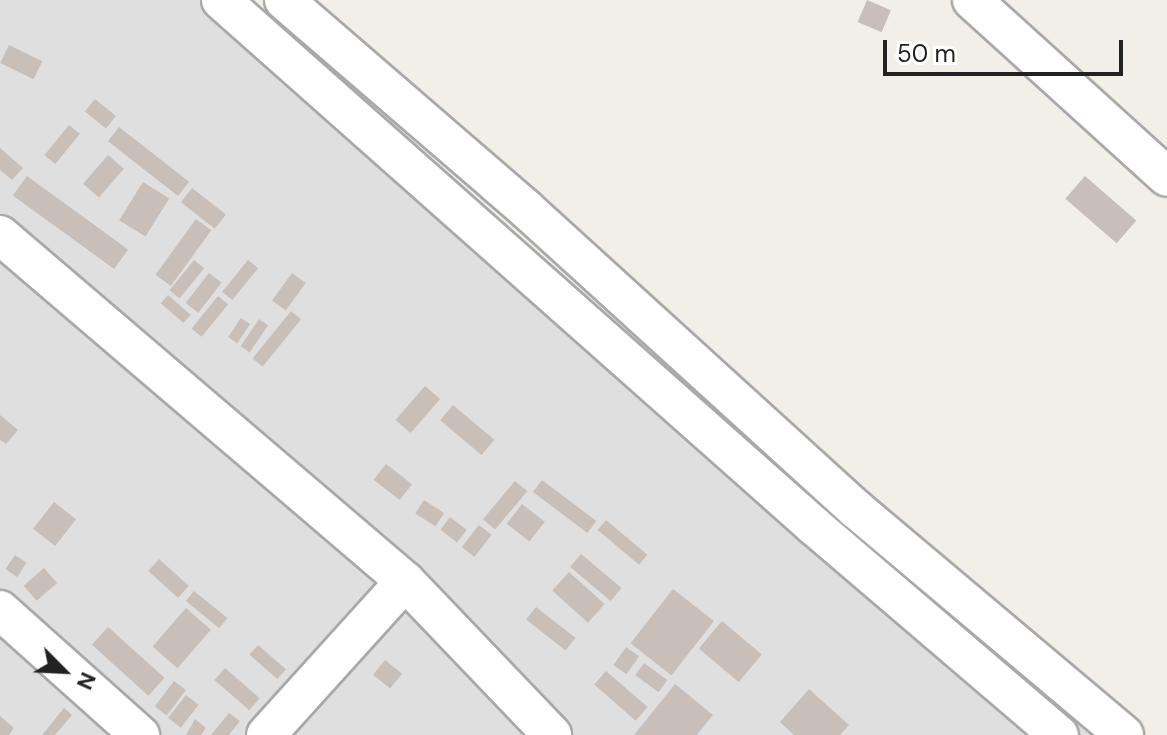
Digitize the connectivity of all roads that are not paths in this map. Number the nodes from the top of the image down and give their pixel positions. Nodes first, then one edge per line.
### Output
1 (221, 0) edge
2 (284, 0) edge
3 (972, 0) edge
4 (1167, 177) edge
5 (0, 235) edge
6 (405, 581) junction
7 (0, 610) edge
8 (140, 735) edge
9 (266, 735) edge
10 (552, 735) edge
11 (1059, 735) edge
12 (1124, 735) edge

1 - 11 street
2 - 12 street
3 - 4 street
5 - 6 street
6 - 9 street
6 - 10 street
7 - 8 street

